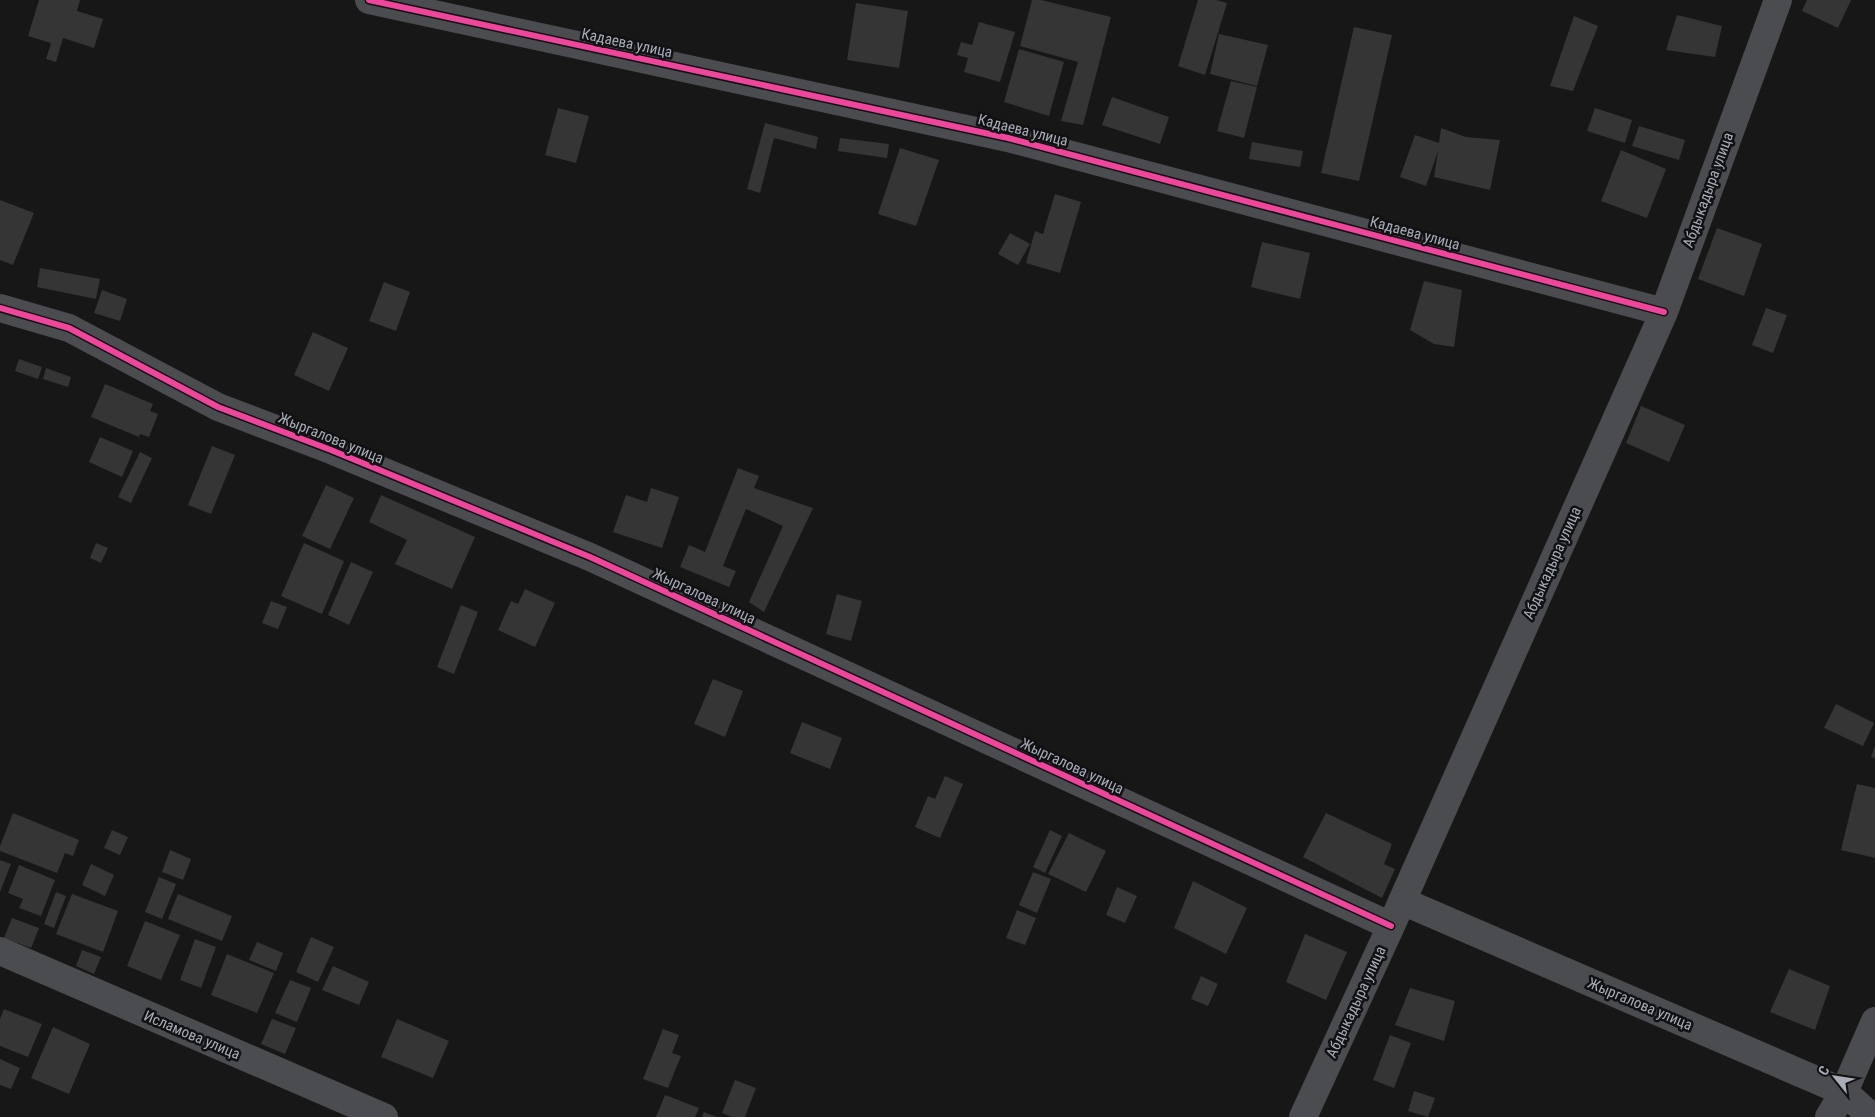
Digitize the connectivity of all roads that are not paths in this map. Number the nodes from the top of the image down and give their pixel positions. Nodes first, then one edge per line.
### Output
1 (369, 0) edge
2 (1778, 0) edge
3 (0, 308) edge
4 (1664, 312) junction
5 (1402, 901) junction
6 (1391, 926) junction
7 (0, 951) edge
8 (1875, 1021) edge
9 (1844, 1092) junction
10 (384, 1117) edge
11 (1303, 1117) edge
12 (1829, 1117) edge
13 (1872, 1117) edge

1 - 4 street, Кадаева улица
2 - 4 street, Абдыкадыра улица
3 - 6 street, Жыргалова улица
4 - 5 street, Абдыкадыра улица
5 - 6 street, Абдыкадыра улица
5 - 9 street, Жыргалова улица
6 - 11 street, Абдыкадыра улица
7 - 10 street, Исламова улица
8 - 9 street
9 - 12 street
9 - 13 street, Жыргалова улица

